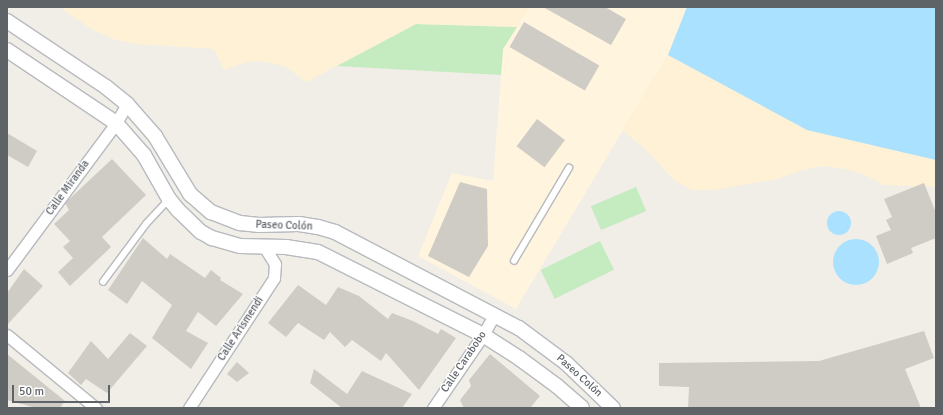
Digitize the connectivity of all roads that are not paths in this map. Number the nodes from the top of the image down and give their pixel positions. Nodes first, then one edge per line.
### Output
1 (7, 21) edge
2 (7, 50) edge
3 (127, 104) junction
4 (116, 122) junction
5 (569, 168) dead end
6 (169, 199) junction
7 (318, 227) junction
8 (265, 248) junction
9 (308, 250) junction
10 (514, 261) dead end
11 (7, 270) edge
12 (103, 282) dead end
13 (494, 315) junction
14 (7, 335) edge
15 (483, 336) junction
16 (96, 408) edge
17 (190, 408) edge
18 (433, 408) edge
19 (582, 408) edge
20 (613, 408) edge

1 - 3 street, Paseo Colón
2 - 4 street, Paseo Colón
3 - 4 street, Calle Miranda
3 - 7 street, Paseo Colón
4 - 6 street, Paseo Colón
4 - 11 street, Calle Miranda
5 - 10 lane
6 - 8 street, Paseo Colón
6 - 12 lane
7 - 9 street
7 - 13 street, Paseo Colón
8 - 9 street, Paseo Colón
8 - 17 street, Calle Arismendi
9 - 15 street, Paseo Colón
13 - 15 street, Calle Carabobo
13 - 20 street, Paseo Colón
14 - 16 street
15 - 18 street, Calle Carabobo
15 - 19 street, Paseo Colón

